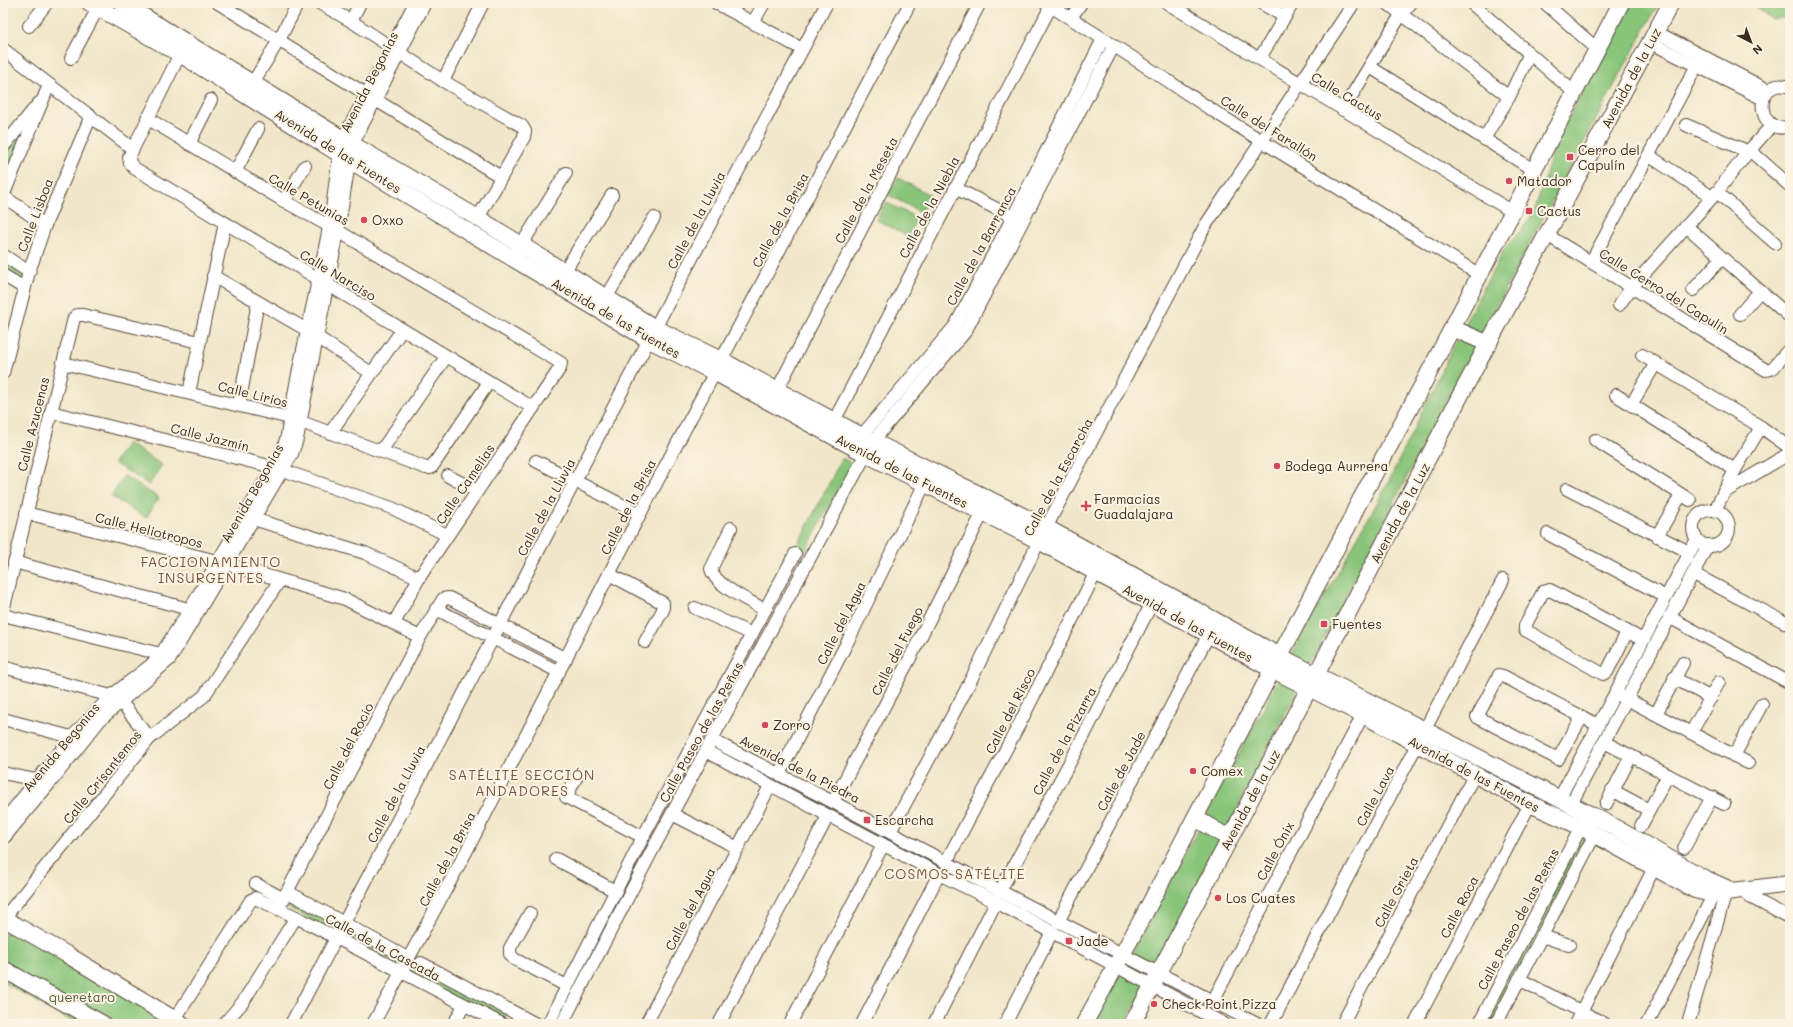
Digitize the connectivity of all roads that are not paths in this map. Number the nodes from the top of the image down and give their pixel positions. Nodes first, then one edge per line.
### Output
1 (48, 3) edge
2 (122, 3) edge
3 (218, 3) edge
4 (298, 3) edge
5 (319, 3) edge
6 (360, 3) edge
7 (415, 3) edge
8 (425, 3) edge
9 (483, 3) edge
10 (716, 3) edge
11 (764, 3) edge
12 (827, 3) edge
13 (910, 3) edge
14 (980, 3) edge
15 (1081, 3) edge
16 (1167, 3) edge
17 (1261, 3) edge
18 (1293, 3) edge
19 (1354, 3) edge
20 (1387, 3) edge
21 (1410, 3) edge
22 (1471, 3) edge
23 (1545, 3) edge
24 (1621, 3) edge
25 (1672, 3) edge
26 (1048, 5) edge
27 (94, 6) edge
28 (1402, 13) junction
29 (1285, 17) junction
30 (1072, 18) junction
31 (351, 21) junction
32 (753, 23) junction
33 (29, 26) dead end
34 (1654, 37) junction
35 (1103, 39) junction
36 (279, 40) junction
37 (1114, 47) junction
38 (802, 49) junction
39 (1597, 49) junction
40 (395, 50) junction
41 (180, 54) junction
42 (1529, 55) junction
43 (5, 56) edge
44 (71, 58) dead end
45 (1260, 58) junction
46 (1699, 60) junction
47 (1370, 67) junction
48 (443, 82) junction
49 (1300, 83) junction
50 (49, 85) junction
51 (1790, 86) edge
52 (250, 88) junction
53 (1575, 93) junction
54 (1766, 95) junction
55 (371, 97) junction
56 (1509, 97) junction
57 (43, 100) junction
58 (211, 100) dead end
59 (1343, 110) junction
60 (91, 116) junction
61 (147, 118) junction
62 (1686, 125) dead end
63 (1772, 125) junction
64 (1790, 126) edge
65 (258, 129) dead end
66 (1484, 139) junction
67 (1262, 141) junction
68 (189, 144) junction
69 (3, 147) edge
70 (133, 149) junction
71 (346, 149) junction
72 (1748, 152) junction
73 (1654, 159) dead end
74 (305, 166) dead end
75 (1535, 171) junction
76 (235, 172) junction
77 (566, 173) dead end
78 (501, 177) junction
79 (1790, 186) edge
80 (955, 188) junction
81 (1714, 194) junction
82 (612, 195) dead end
83 (3, 196) edge
84 (284, 201) junction
85 (1513, 212) junction
86 (1013, 216) junction
87 (478, 218) junction
88 (654, 218) dead end
89 (225, 223) junction
90 (45, 224) junction
91 (1686, 226) junction
92 (334, 228) junction
93 (1547, 235) junction
94 (1775, 243) dead end
95 (517, 252) junction
96 (3, 255) edge
97 (1722, 258) junction
98 (1591, 262) junction
99 (29, 272) junction
100 (564, 272) junction
101 (3, 275) edge
102 (1480, 275) junction
103 (213, 276) junction
104 (322, 282) junction
105 (24, 288) junction
106 (1631, 288) junction
107 (1693, 290) dead end
108 (1760, 291) junction
109 (606, 298) junction
110 (258, 302) junction
111 (1619, 305) dead end
112 (1740, 314) dead end
113 (1790, 317) edge
114 (1452, 328) junction
115 (402, 330) junction
116 (311, 333) junction
117 (652, 334) junction
118 (199, 342) junction
119 (1489, 344) junction
120 (1790, 348) edge
121 (1642, 355) dead end
122 (446, 357) junction
123 (63, 363) junction
124 (561, 363) joint
125 (1656, 363) junction
126 (718, 366) junction
127 (3, 373) edge
128 (371, 373) junction
129 (489, 382) junction
130 (777, 390) junction
131 (189, 392) junction
132 (1616, 395) dead end
133 (240, 405) junction
134 (1632, 405) junction
135 (533, 408) junction
136 (51, 412) junction
137 (295, 420) junction
138 (834, 421) junction
139 (1761, 428) junction
140 (330, 433) junction
141 (1595, 440) dead end
142 (863, 444) junction
143 (1790, 448) edge
144 (381, 451) junction
145 (1790, 453) edge
146 (536, 461) dead end
147 (278, 469) junction
148 (1735, 470) junction
149 (448, 476) dead end
150 (575, 482) junction
151 (925, 483) junction
152 (1567, 489) dead end
153 (477, 491) junction
154 (1723, 493) junction
155 (1715, 510) junction
156 (983, 512) junction
157 (26, 513) junction
158 (640, 514) junction
159 (249, 518) junction
160 (731, 528) dead end
161 (1548, 534) dead end
162 (448, 535) junction
163 (1043, 535) junction
164 (1658, 536) junction
165 (1697, 539) junction
166 (1708, 546) junction
167 (1689, 552) junction
168 (795, 554) dead end
169 (14, 562) junction
170 (222, 563) junction
171 (1096, 572) junction
172 (609, 574) junction
173 (1694, 574) junction
174 (419, 578) junction
175 (280, 580) junction
176 (1503, 580) dead end
177 (1666, 597) junction
178 (1152, 603) junction
179 (695, 608) dead end
180 (436, 609) junction
181 (3, 610) edge
182 (195, 610) junction
183 (765, 610) junction
184 (3, 615) edge
185 (1669, 617) junction
186 (394, 623) junction
187 (500, 625) junction
188 (1790, 625) edge
189 (1627, 632) junction
190 (752, 634) junction
191 (1209, 634) junction
192 (420, 637) junction
193 (493, 639) junction
194 (1249, 639) junction
195 (1643, 640) junction
196 (645, 642) dead end
197 (1226, 644) junction
198 (166, 656) junction
199 (566, 659) junction
200 (1683, 662) dead end
201 (1276, 663) junction
202 (3, 667) edge
203 (559, 672) junction
204 (1674, 678) junction
205 (1313, 681) junction
206 (1719, 682) dead end
207 (1790, 683) edge
208 (1622, 696) junction
209 (116, 698) junction
210 (1711, 698) junction
211 (1762, 704) dead end
212 (1656, 714) junction
213 (1363, 715) junction
214 (1582, 717) junction
215 (3, 719) edge
216 (1598, 725) junction
217 (1691, 733) junction
218 (150, 738) junction
219 (1422, 738) junction
220 (78, 739) junction
221 (712, 740) junction
222 (1604, 742) junction
223 (706, 752) junction
224 (1631, 756) junction
225 (1734, 756) junction
226 (1748, 763) dead end
227 (3, 773) edge
228 (779, 774) junction
229 (1475, 774) junction
230 (1668, 775) junction
231 (577, 776) dead end
232 (44, 782) junction
233 (770, 786) junction
234 (1612, 790) junction
235 (1712, 797) junction
236 (833, 802) junction
237 (1565, 802) junction
238 (1530, 804) junction
239 (1606, 804) dead end
240 (1724, 804) dead end
241 (844, 808) junction
242 (1649, 810) junction
243 (672, 814) junction
244 (833, 818) junction
245 (1194, 818) junction
246 (1641, 826) dead end
247 (5, 829) edge
248 (1588, 831) junction
249 (890, 832) junction
250 (643, 837) junction
251 (1229, 838) junction
252 (883, 845) junction
253 (738, 848) junction
254 (1684, 848) dead end
255 (556, 859) dead end
256 (946, 862) junction
257 (1654, 868) junction
258 (939, 874) junction
259 (974, 877) junction
260 (256, 884) dead end
261 (1790, 884) edge
262 (968, 889) junction
263 (1727, 890) junction
264 (615, 891) junction
265 (998, 897) junction
266 (284, 900) junction
267 (530, 913) dead end
268 (296, 917) junction
269 (4, 918) edge
270 (1790, 918) edge
271 (344, 922) junction
272 (1055, 927) junction
273 (1542, 936) junction
274 (336, 938) junction
275 (1569, 945) dead end
276 (409, 959) junction
277 (1119, 961) junction
278 (421, 963) dead end
279 (3, 969) edge
280 (401, 972) junction
281 (1156, 979) junction
282 (1519, 979) junction
283 (567, 986) junction
284 (1213, 1001) junction
285 (464, 1005) junction
286 (1582, 1012) junction
287 (1203, 1019) edge
288 (178, 1022) edge
289 (1499, 1023) edge
290 (103, 1024) edge
291 (224, 1024) edge
292 (291, 1024) edge
293 (373, 1024) edge
294 (454, 1024) edge
295 (502, 1024) edge
296 (536, 1024) edge
297 (548, 1024) edge
298 (562, 1024) edge
299 (646, 1024) edge
300 (718, 1024) edge
301 (790, 1024) edge
302 (862, 1024) edge
303 (934, 1024) edge
304 (1005, 1024) edge
305 (1084, 1024) edge
306 (1132, 1024) edge
307 (1224, 1024) edge
308 (1257, 1024) edge
309 (1271, 1024) edge
310 (1342, 1024) edge
311 (1415, 1024) edge
312 (1479, 1024) edge
313 (1575, 1024) edge
314 (1605, 1024) edge
315 (1647, 1024) edge
316 (1688, 1024) edge

1 - 33 street
2 - 52 main road, Avenida de las Fuentes
3 - 36 street
4 - 36 street
5 - 31 street
6 - 31 street
7 - 40 street, Avenida Begonias
8 - 40 street, Avenida Begonias
9 - 48 street
10 - 32 street
11 - 32 street
12 - 38 street, Calle de la Lluvia
13 - 126 street, Calle de la Brisa
14 - 130 street, Calle de la Meseta
15 - 30 street
16 - 45 street, Calle Cactus
17 - 29 street
18 - 29 street
19 - 49 street, Calle de la Escarcha
20 - 28 street
21 - 28 street
22 - 42 street
23 - 39 street
24 - 39 main road
25 - 34 main road, Avenida de la Luz
26 - 30 street, Calle del Farallón
26 - 80 street, Calle de la Niebla
27 - 41 main road, Avenida de las Fuentes
27 - 44 street
28 - 47 street
28 - 56 street
29 - 45 street
30 - 35 street, Calle del Farallón
31 - 40 street
32 - 38 street
34 - 46 street
34 - 93 main road, Avenida de la Luz
35 - 37 street, Calle del Farallón
35 - 86 street, Calle de la Barranca
36 - 52 street
36 - 55 street
37 - 67 street, Calle del Farallón
37 - 142 street, Calle de la Barranca
38 - 117 street, Calle de la Lluvia
39 - 53 main road
40 - 48 street
40 - 55 street, Avenida Begonias
41 - 52 main road, Avenida de las Fuentes
41 - 61 street
42 - 53 street
42 - 56 street
43 - 50 street
45 - 49 street, Calle Cactus
46 - 54 street
46 - 98 street
47 - 59 street
47 - 66 street
48 - 78 street
49 - 59 street, Calle Cactus
49 - 67 street, Calle de la Escarcha
50 - 57 street
50 - 60 street
51 - 54 street
52 - 71 main road, Avenida de las Fuentes
53 - 75 main road
54 - 63 street
55 - 71 street, Avenida Begonias
55 - 78 street
56 - 66 street
57 - 69 street
57 - 83 street
58 - 68 street
59 - 85 street, Calle Cactus
60 - 70 street
60 - 90 street, Calle Lisboa
61 - 68 street, Calle Petunias
61 - 70 street
62 - 72 street
63 - 64 street
63 - 72 street
65 - 76 street
66 - 75 street
67 - 102 street, Calle del Farallón
67 - 163 street, Calle de la Escarcha
68 - 76 street, Calle Petunias
70 - 89 street, Calle Narciso
71 - 87 main road, Avenida de las Fuentes
71 - 92 street, Avenida Begonias
71 - 95 main road, Avenida de las Fuentes
72 - 79 street
72 - 81 street
73 - 81 street
74 - 84 street
75 - 85 main road
76 - 84 street, Calle Petunias
77 - 95 street
78 - 87 street
80 - 86 street
80 - 138 street, Calle de la Niebla
81 - 91 street
81 - 94 street
82 - 100 street
83 - 90 street
84 - 92 street, Calle Petunias
85 - 102 main road
86 - 142 street, Calle de la Barranca
87 - 95 main road, Avenida de las Fuentes
88 - 109 street
89 - 103 street
89 - 104 street, Calle Narciso
90 - 99 street, Calle Lisboa
91 - 97 street
91 - 106 street
92 - 104 street, Avenida Begonias
92 - 124 street, Calle Petunias
93 - 98 street, Calle Cerro del Capulín
93 - 119 main road, Avenida de la Luz
95 - 100 main road, Avenida de las Fuentes
95 - 117 main road, Avenida de las Fuentes
96 - 99 street
97 - 107 street
97 - 108 street
98 - 106 street, Calle Cerro del Capulín
99 - 105 street, Calle Lisboa
100 - 109 main road, Avenida de las Fuentes
101 - 105 street
102 - 114 main road
103 - 110 street
103 - 118 street
104 - 115 street, Calle Narciso
104 - 116 street, Avenida Begonias
105 - 127 street, Calle Lisboa
106 - 111 street
106 - 120 street, Calle Cerro del Capulín
108 - 112 street
108 - 113 street
109 - 117 main road, Avenida de las Fuentes
110 - 116 street
110 - 133 street
114 - 119 main road
114 - 201 main road
115 - 122 street, Calle Narciso
115 - 128 street
116 - 128 street
116 - 137 street, Avenida Begonias
117 - 126 main road, Avenida de las Fuentes
117 - 150 street, Calle de la Lluvia
118 - 123 street, Calle Azucenas
118 - 131 street
119 - 205 main road, Avenida de la Luz
121 - 125 street
122 - 129 street, Calle Narciso
122 - 144 street
123 - 131 street, Calle Lirios
123 - 136 street, Calle Azucenas
124 - 135 street, Calle Camelias
125 - 134 street
125 - 139 street
126 - 130 main road, Avenida de las Fuentes
126 - 142 main road, Avenida de las Fuentes
126 - 158 street, Calle de la Brisa
128 - 140 street
129 - 135 street, Calle Narciso
129 - 144 street, Calle Lirios
130 - 138 main road, Avenida de las Fuentes
131 - 133 street, Calle Lirios
132 - 134 street
133 - 137 street, Calle Lirios
134 - 148 street
135 - 153 street, Calle Camelias
136 - 147 street, Calle Jazmín
136 - 157 street, Calle Azucenas
137 - 140 street, Calle Lirios
137 - 147 street, Avenida Begonias
138 - 142 main road, Avenida de las Fuentes
139 - 143 street
139 - 148 street
140 - 144 street, Calle Lirios
141 - 164 street
142 - 151 main road, Avenida de las Fuentes
142 - 163 main road, Avenida de las Fuentes
142 - 221 street, Calle Paseo de las Peñas
145 - 154 street
146 - 150 street
147 - 159 street, Avenida Begonias
147 - 162 street, Calle Jazmín
148 - 154 street
149 - 153 street
150 - 158 street
150 - 187 street, Calle de la Lluvia
151 - 156 main road, Avenida de las Fuentes
151 - 228 street, Calle del Agua
152 - 164 street
153 - 162 street, Calle Camelias
154 - 155 street
155 - 165 street
155 - 166 street
156 - 163 main road, Avenida de las Fuentes
156 - 236 street, Calle del Fuego
157 - 169 street, Calle Azucenas
157 - 170 street, Calle Heliotropos
158 - 172 street, Calle de la Brisa
159 - 170 street, Avenida Begonias
159 - 174 street
160 - 183 street
161 - 177 street
162 - 174 street, Calle Camelias
163 - 171 main road, Avenida de las Fuentes
163 - 194 main road, Avenida de las Fuentes
163 - 249 street, Calle de la Escarcha
164 - 167 street
165 - 166 street
165 - 167 street
166 - 173 street
167 - 177 street
168 - 183 street, Calle Paseo de las Peñas
169 - 181 street, Calle Azucenas
169 - 182 street
170 - 175 street, Calle Heliotropos
170 - 182 street, Avenida Begonias
171 - 178 main road, Avenida de las Fuentes
171 - 256 street, Calle del Risco
172 - 196 street
172 - 199 street, Calle de la Brisa
173 - 185 street
173 - 188 street
174 - 186 street, Calle Camelias
175 - 186 street, Calle Heliotropos
175 - 218 street, Calle Crisantemos
176 - 219 street, Calle Lava
177 - 195 street
178 - 191 main road, Avenida de las Fuentes
178 - 265 street, Calle de la Pizarra
179 - 190 street
180 - 187 street, Calle del Rocío
180 - 192 street, Calle del Rocío
180 - 193 street
182 - 198 street, Avenida Begonias
183 - 190 street, Calle Paseo de las Peñas
184 - 198 street
185 - 207 street
185 - 208 street
186 - 192 street, Calle Heliotropos
187 - 193 street, Calle de la Lluvia
187 - 199 street
189 - 189 street
189 - 195 street
190 - 250 street, Calle Paseo de las Peñas
191 - 197 main road, Avenida de las Fuentes
191 - 272 street, Calle de Jade
192 - 266 street, Calle del Rocío
193 - 203 street
193 - 271 street, Calle de la Lluvia
194 - 197 street
194 - 201 main road, Avenida de las Fuentes
195 - 208 street
197 - 201 main road, Avenida de las Fuentes
198 - 209 street, Avenida Begonias
199 - 203 street, Calle de la Brisa
200 - 204 street
201 - 205 main road, Avenida de las Fuentes
201 - 245 main road
202 - 209 street
203 - 276 street, Calle de la Brisa
204 - 210 street
204 - 212 street
205 - 213 main road, Avenida de las Fuentes
205 - 219 main road, Avenida de las Fuentes
205 - 251 main road, Avenida de la Luz
206 - 210 street
208 - 212 street
208 - 216 street
208 - 222 street
209 - 218 street
209 - 220 street, Avenida Begonias
210 - 217 street
211 - 225 street
212 - 217 street
213 - 219 main road, Avenida de las Fuentes
213 - 284 street, Calle Ónix
214 - 214 street
214 - 216 street
215 - 220 street
216 - 237 street
217 - 225 street
218 - 269 street, Calle Crisantemos
219 - 229 main road, Avenida de las Fuentes
219 - 237 main road, Avenida de las Fuentes
219 - 309 street, Calle Lava
220 - 232 street, Avenida Begonias
221 - 223 street, Calle Paseo de las Peñas
221 - 228 street, Avenida de la Piedra
222 - 224 street
222 - 237 street
223 - 233 street, Avenida de la Piedra
223 - 243 street, Calle Paseo de las Peñas
224 - 230 street
224 - 234 street
225 - 226 street
227 - 232 street
228 - 236 street, Avenida de la Piedra
229 - 238 main road, Avenida de las Fuentes
229 - 310 street, Calle Grieta
230 - 235 street
230 - 242 street
231 - 250 street
232 - 247 street, Avenida Begonias
233 - 244 street, Avenida de la Piedra
233 - 253 street, Calle del Agua
234 - 239 street
234 - 242 street
235 - 240 street
235 - 254 street
236 - 241 street, Avenida de la Piedra
237 - 263 main road, Avenida de las Fuentes
238 - 248 main road, Avenida de las Fuentes
238 - 311 street, Calle Roca
241 - 244 street
241 - 249 street, Avenida de la Piedra
242 - 246 street
243 - 253 street
243 - 298 street, Calle Paseo de las Peñas
244 - 252 street, Avenida de la Piedra
244 - 300 street
245 - 251 main road
245 - 277 main road
248 - 257 main road, Avenida de las Fuentes
248 - 273 street
248 - 312 street, Calle Paseo de las Peñas
249 - 256 street, Avenida de la Piedra
250 - 264 street, Calle Paseo de las Peñas
251 - 281 main road, Avenida de la Luz
252 - 258 street, Avenida de la Piedra
252 - 301 street
253 - 299 street, Calle del Agua
255 - 264 street
256 - 259 street, Avenida de la Piedra
257 - 263 main road, Avenida de las Fuentes
257 - 286 street
258 - 262 street, Avenida de la Piedra
258 - 302 street
259 - 262 street
259 - 265 street, Avenida de la Piedra
260 - 266 street, Calle de la Cascada
261 - 263 main road, Avenida de las Fuentes
262 - 265 street, Avenida de la Piedra
263 - 270 street
263 - 315 street
263 - 316 street
264 - 283 street, Calle Paseo de las Peñas
265 - 272 street, Avenida de la Piedra
265 - 303 street, Calle de la Pizarra
266 - 268 street, Calle de la Cascada
266 - 271 street
266 - 288 street, Calle de la Cascada
267 - 283 street
268 - 274 street, Calle de la Cascada
268 - 291 street
269 - 288 main road
271 - 274 street, Calle de la Lluvia
271 - 276 street
272 - 277 street, Avenida de la Piedra
272 - 304 street, Calle de Jade
273 - 275 street
273 - 282 street
274 - 280 street, Calle de la Cascada
274 - 292 street, Calle de la Lluvia
276 - 280 street, Calle de la Brisa
277 - 281 street, Avenida de la Piedra
277 - 305 main road
278 - 296 street, Calle de la Cascada
279 - 290 main road
280 - 285 street, Calle de la Cascada
280 - 293 street, Calle de la Brisa
281 - 284 street, Avenida de la Piedra
281 - 287 street, Avenida de la Piedra
281 - 306 main road, Avenida de la Luz
282 - 286 street
282 - 289 street
283 - 297 street, Calle Paseo de las Peñas
284 - 308 street, Avenida de la Piedra
285 - 294 street
285 - 295 street, Calle de la Cascada
286 - 313 street
286 - 314 street
287 - 307 street, Avenida de la Piedra

